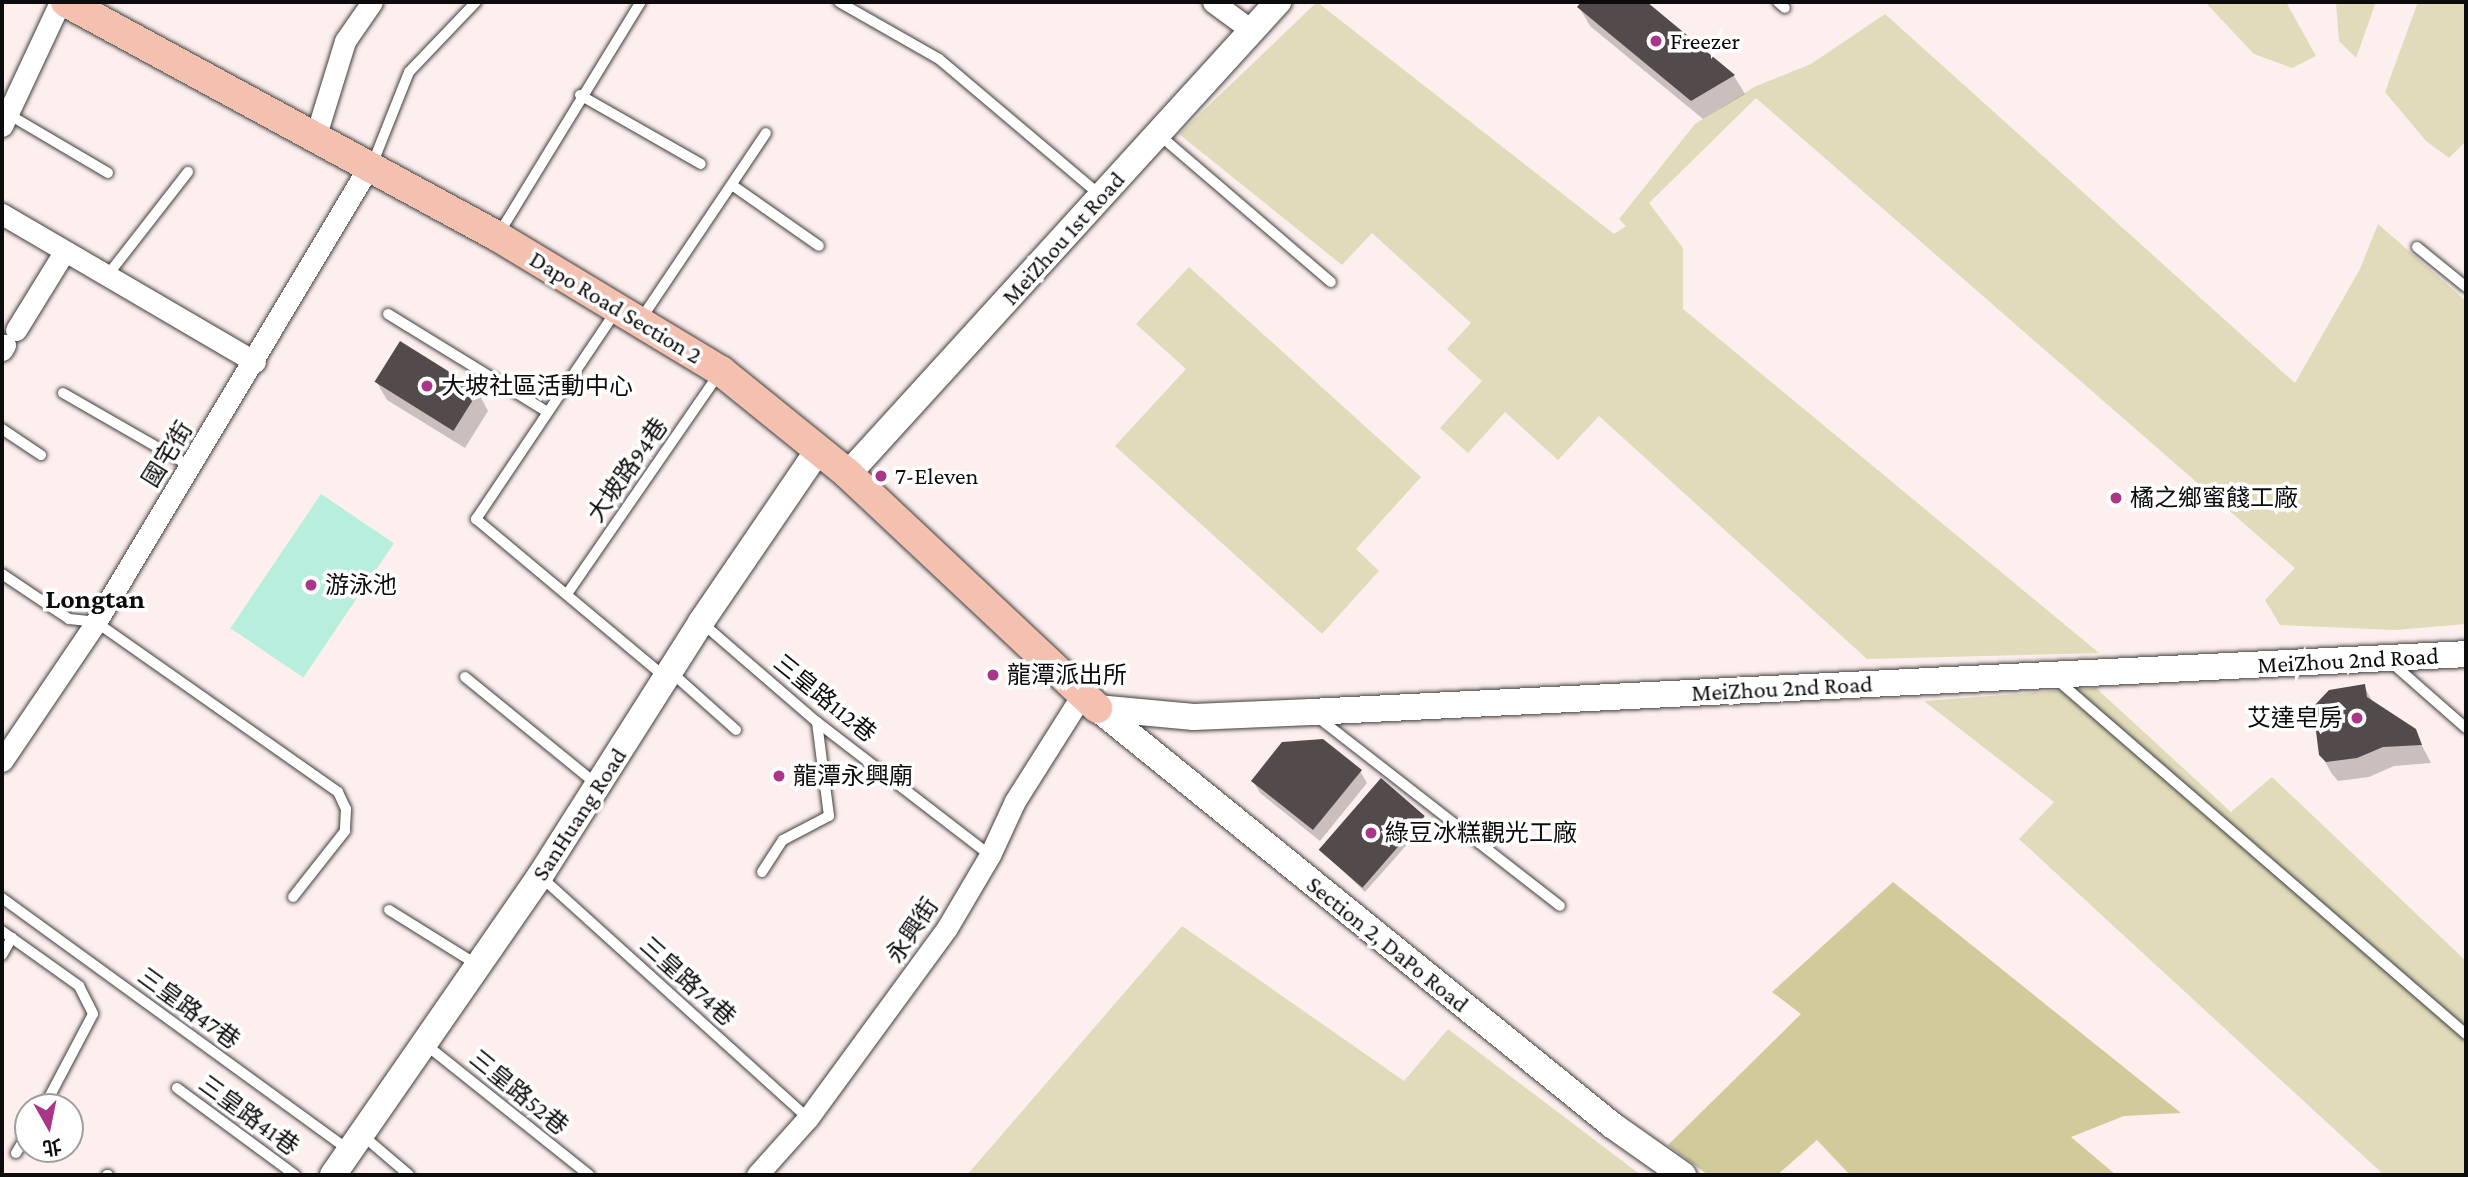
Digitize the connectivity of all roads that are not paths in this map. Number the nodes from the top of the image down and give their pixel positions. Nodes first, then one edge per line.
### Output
1 (60, 2) edge
2 (66, 2) edge
3 (372, 2) edge
4 (476, 2) edge
5 (641, 2) edge
6 (839, 2) edge
7 (1213, 2) edge
8 (1278, 2) edge
9 (1251, 30) junction
10 (580, 95) junction
11 (5, 120) edge
12 (766, 133) dead end
13 (1157, 134) junction
14 (315, 138) junction
15 (701, 164) dead end
16 (368, 168) junction
17 (188, 172) dead end
18 (108, 173) dead end
19 (732, 185) junction
20 (1101, 195) junction
21 (2, 214) edge
22 (497, 236) junction
23 (820, 246) dead end
24 (2417, 247) dead end
25 (64, 252) junction
26 (107, 276) junction
27 (1331, 282) dead end
28 (2466, 287) edge
29 (630, 313) junction
30 (388, 314) dead end
31 (7, 342) edge
32 (256, 362) junction
33 (721, 371) junction
34 (63, 393) dead end
35 (547, 412) junction
36 (2, 429) edge
37 (820, 449) junction
38 (41, 455) dead end
39 (190, 466) junction
40 (848, 474) junction
41 (2, 574) edge
42 (568, 594) junction
43 (96, 622) junction
44 (701, 622) junction
45 (2466, 654) edge
46 (2388, 659) junction
47 (2050, 674) junction
48 (669, 675) junction
49 (466, 677) dead end
50 (1090, 702) junction
51 (1311, 712) junction
52 (817, 722) junction
53 (2466, 728) edge
54 (736, 730) dead end
55 (4, 752) edge
56 (598, 786) junction
57 (990, 855) junction
58 (762, 872) dead end
59 (540, 876) junction
60 (293, 897) dead end
61 (2, 898) edge
62 (1560, 906) dead end
63 (389, 910) dead end
64 (2, 931) edge
65 (12, 938) junction
66 (2, 955) edge
67 (476, 964) junction
68 (2466, 1034) edge
69 (423, 1042) junction
70 (177, 1088) dead end
71 (51, 1093) edge
72 (808, 1118) junction
73 (356, 1143) junction
74 (295, 1175) edge
75 (333, 1175) edge
76 (409, 1175) edge
77 (589, 1175) edge
78 (757, 1175) edge
79 (1683, 1175) edge

1 - 11 street
2 - 14 main road, Dapo Road Section 2
3 - 14 street
4 - 16 lane
5 - 10 lane
6 - 20 lane
7 - 9 street
8 - 9 street, MeiZhou 1st Road
9 - 13 street, MeiZhou 1st Road
10 - 15 lane
10 - 22 lane
11 - 18 lane
12 - 19 lane
13 - 20 street, MeiZhou 1st Road
13 - 27 lane
14 - 16 main road, Dapo Road Section 2
16 - 22 main road, Dapo Road Section 2
16 - 32 street, 國宅街
17 - 26 lane
19 - 23 lane
19 - 29 lane
20 - 40 street, MeiZhou 1st Road
21 - 25 street
22 - 29 main road, Dapo Road Section 2
24 - 28 lane
25 - 26 street
25 - 31 street
26 - 32 street
29 - 33 main road, Dapo Road Section 2
29 - 35 lane
30 - 35 lane
32 - 39 street, 國宅街
33 - 37 main road, Dapo Road Section 2
33 - 42 lane, 大坡路94巷
34 - 39 lane
35 - 42 lane
36 - 38 lane
37 - 40 main road, Dapo Road Section 2
37 - 44 street, SanHuang Road
39 - 43 street, 國宅街
40 - 50 main road, Dapo Road Section 2
41 - 43 lane
42 - 48 lane
43 - 55 street, 國宅街
43 - 60 lane
44 - 48 street, SanHuang Road
44 - 52 lane, 三皇路112巷
45 - 46 street, MeiZhou 2nd Road
46 - 47 street, MeiZhou 2nd Road
46 - 53 lane
47 - 51 street, MeiZhou 2nd Road
47 - 68 lane
48 - 54 lane
48 - 56 street, SanHuang Road
49 - 56 lane
50 - 51 street, MeiZhou 2nd Road
50 - 57 street, 永興街
50 - 79 street, Section 2, DaPo Road
51 - 62 lane
52 - 57 lane, 三皇路112巷
52 - 58 lane
56 - 59 street, SanHuang Road
57 - 72 street, 永興街
59 - 67 street, SanHuang Road
59 - 72 lane, 三皇路74巷
61 - 73 lane, 三皇路47巷
63 - 67 lane
64 - 65 lane
65 - 66 lane
65 - 71 lane
67 - 69 street, SanHuang Road
69 - 73 street, SanHuang Road
69 - 77 lane, 三皇路52巷
70 - 74 lane, 三皇路41巷
72 - 78 street, 永興街
73 - 75 street, SanHuang Road
73 - 76 lane, 三皇路47巷

